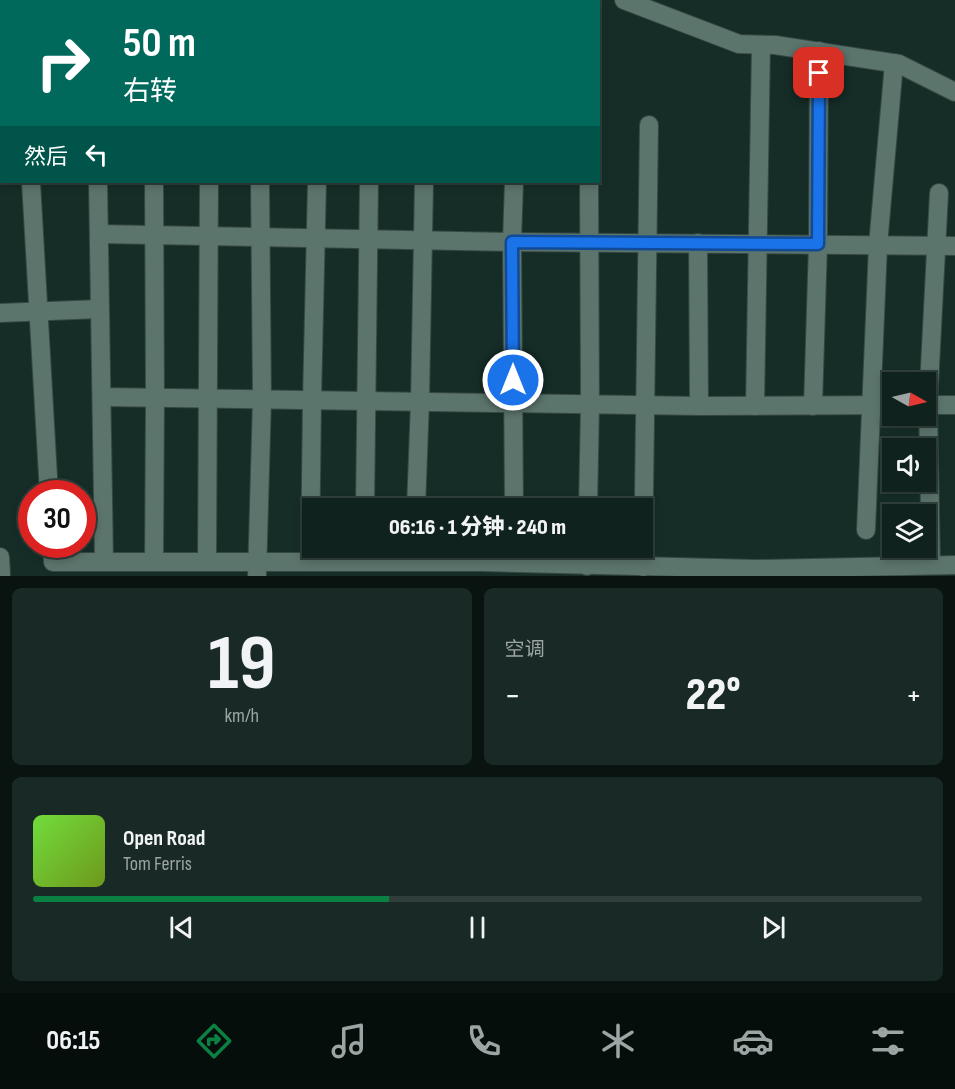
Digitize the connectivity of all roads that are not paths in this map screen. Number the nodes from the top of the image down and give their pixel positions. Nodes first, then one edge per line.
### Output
1 (624, 0) edge
2 (761, 45) junction
3 (819, 51) junction
4 (894, 63) junction
5 (955, 92) edge
6 (649, 125) dead end
7 (31, 183) edge
8 (98, 183) edge
9 (153, 183) edge
10 (209, 183) edge
11 (260, 183) edge
12 (317, 183) edge
13 (369, 183) edge
14 (424, 183) edge
15 (514, 183) edge
16 (589, 183) edge
17 (939, 193) dead end
18 (99, 234) junction
19 (154, 235) junction
20 (208, 236) junction
21 (260, 237) junction
22 (315, 238) junction
23 (369, 239) junction
24 (423, 240) junction
25 (512, 242) junction
26 (589, 242) junction
27 (648, 243) junction
28 (698, 243) junction
29 (758, 244) junction
30 (818, 244) junction
31 (879, 245) junction
32 (936, 246) junction
33 (955, 246) edge
34 (100, 309) junction
35 (39, 312) junction
36 (0, 314) edge
37 (929, 372) edge
38 (102, 397) junction
39 (155, 398) junction
40 (208, 399) junction
41 (261, 399) junction
42 (312, 400) junction
43 (366, 400) junction
44 (420, 401) junction
45 (513, 403) junction
46 (591, 404) junction
47 (645, 405) junction
48 (871, 405) junction
49 (882, 405) edge
50 (936, 405) edge
51 (955, 405) edge
52 (699, 406) junction
53 (755, 406) junction
54 (813, 406) junction
55 (926, 426) edge
56 (48, 480) edge
57 (365, 498) edge
58 (416, 498) edge
59 (514, 498) edge
60 (588, 498) edge
61 (866, 530) dead end
62 (53, 558) edge
63 (341, 558) edge
64 (429, 558) edge
65 (509, 558) edge
66 (530, 558) edge
67 (105, 562) junction
68 (154, 562) junction
69 (207, 562) junction
70 (310, 562) junction
71 (580, 564) edge
72 (955, 565) edge
73 (257, 569) edge
74 (483, 569) edge
75 (921, 569) edge
76 (652, 570) edge
77 (741, 572) edge
78 (831, 572) edge

1 - 2 street
2 - 3 street
2 - 29 street
3 - 4 street
3 - 30 street
4 - 5 street
4 - 31 street
6 - 27 street
7 - 35 street
8 - 18 street
9 - 19 street
10 - 20 street
11 - 21 street
12 - 22 street
13 - 23 street
14 - 24 street
15 - 25 street
16 - 26 street
17 - 32 street
18 - 19 street
18 - 34 street
19 - 20 street
19 - 39 street
20 - 21 street
20 - 40 street
21 - 22 street
21 - 41 street
22 - 23 street
22 - 42 street
23 - 24 street
23 - 43 street
24 - 25 street
24 - 44 street
25 - 26 street
25 - 45 street
26 - 27 street
26 - 46 street
27 - 28 street
27 - 47 street
28 - 29 street
28 - 52 street
29 - 30 street
29 - 53 street
30 - 31 street
30 - 54 street
31 - 32 street
31 - 48 street
32 - 33 street
32 - 37 street
34 - 35 street
34 - 38 street
35 - 36 street
35 - 56 street
38 - 39 street
38 - 67 street
39 - 40 street
39 - 68 street
40 - 41 street
40 - 69 street
41 - 42 street
41 - 73 street
42 - 43 street
42 - 70 street
43 - 44 street
43 - 57 street
44 - 45 street
44 - 58 street
45 - 46 street
45 - 59 street
46 - 47 street
46 - 60 street
47 - 52 street
47 - 76 street
48 - 49 street
48 - 54 street
48 - 61 street
50 - 51 street
52 - 53 street
53 - 54 street
55 - 75 street
62 - 67 street
63 - 70 street
64 - 74 street
65 - 74 street
66 - 71 street
67 - 68 street
68 - 69 street
69 - 73 street
70 - 73 street
71 - 76 street
72 - 75 street
75 - 78 street
76 - 77 street
77 - 78 street

